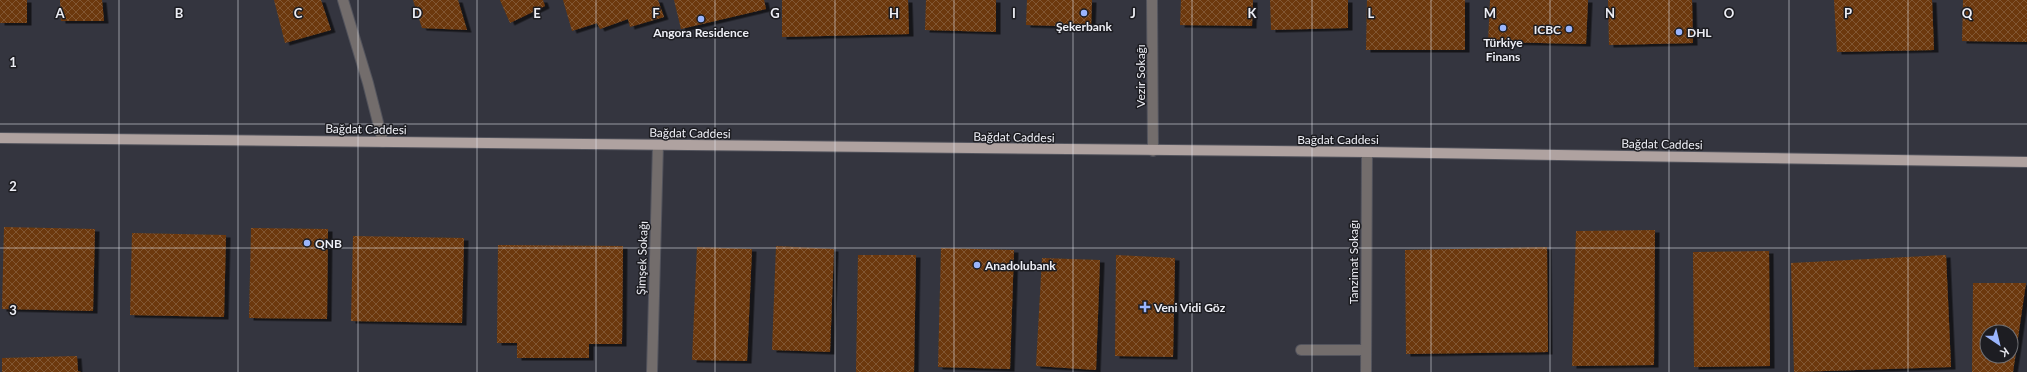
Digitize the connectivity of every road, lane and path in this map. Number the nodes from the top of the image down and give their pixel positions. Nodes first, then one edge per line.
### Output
1 (343, 0) edge
2 (1152, 0) edge
3 (0, 138) edge
4 (383, 142) junction
5 (658, 145) junction
6 (1153, 151) junction
7 (1366, 152) junction
8 (2027, 162) edge
9 (1301, 350) dead end
10 (1366, 350) junction
11 (652, 372) edge
12 (1366, 372) edge

1 - 4 street
2 - 6 street, Vezir Sokağı
3 - 4 main road, Bağdat Caddesi
4 - 5 main road, Bağdat Caddesi
5 - 6 main road, Bağdat Caddesi
5 - 11 street, Şimşek Sokağı
6 - 7 main road, Bağdat Caddesi
7 - 8 main road, Bağdat Caddesi
7 - 10 street, Tanzimat Sokağı
9 - 10 street
10 - 12 street, Tanzimat Sokağı

